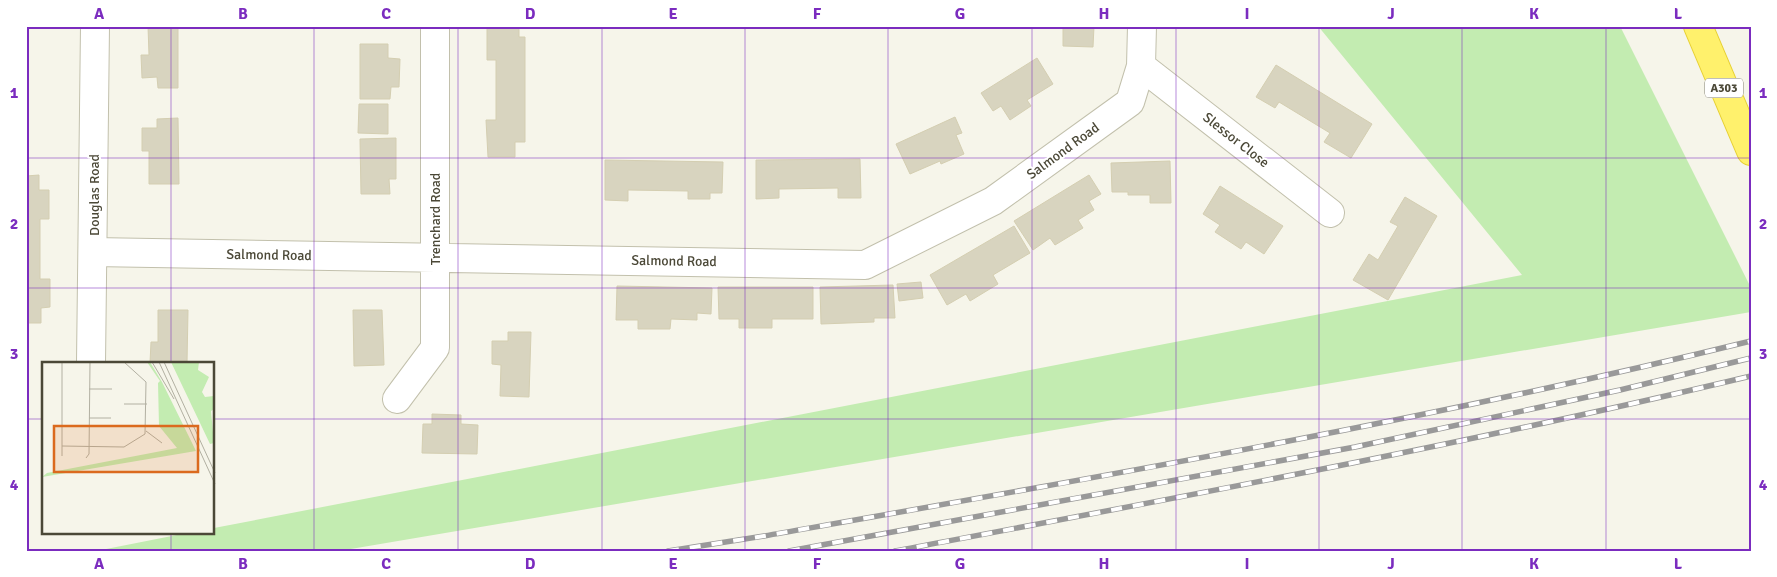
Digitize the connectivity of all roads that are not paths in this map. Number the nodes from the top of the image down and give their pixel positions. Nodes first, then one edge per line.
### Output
1 (95, 26) edge
2 (435, 26) edge
3 (1142, 26) edge
4 (1698, 26) edge
5 (1141, 66) junction
6 (1751, 150) edge
7 (1330, 213) dead end
8 (93, 252) junction
9 (435, 257) junction
10 (91, 362) edge
11 (396, 399) dead end

1 - 8 street, Douglas Road
2 - 9 street, Trenchard Road
3 - 5 street, Salmond Road
4 - 6 highway, A303
5 - 7 street, Slessor Close
5 - 9 street, Salmond Road
8 - 9 street, Salmond Road
8 - 10 street, Douglas Road
9 - 11 street, Trenchard Road

